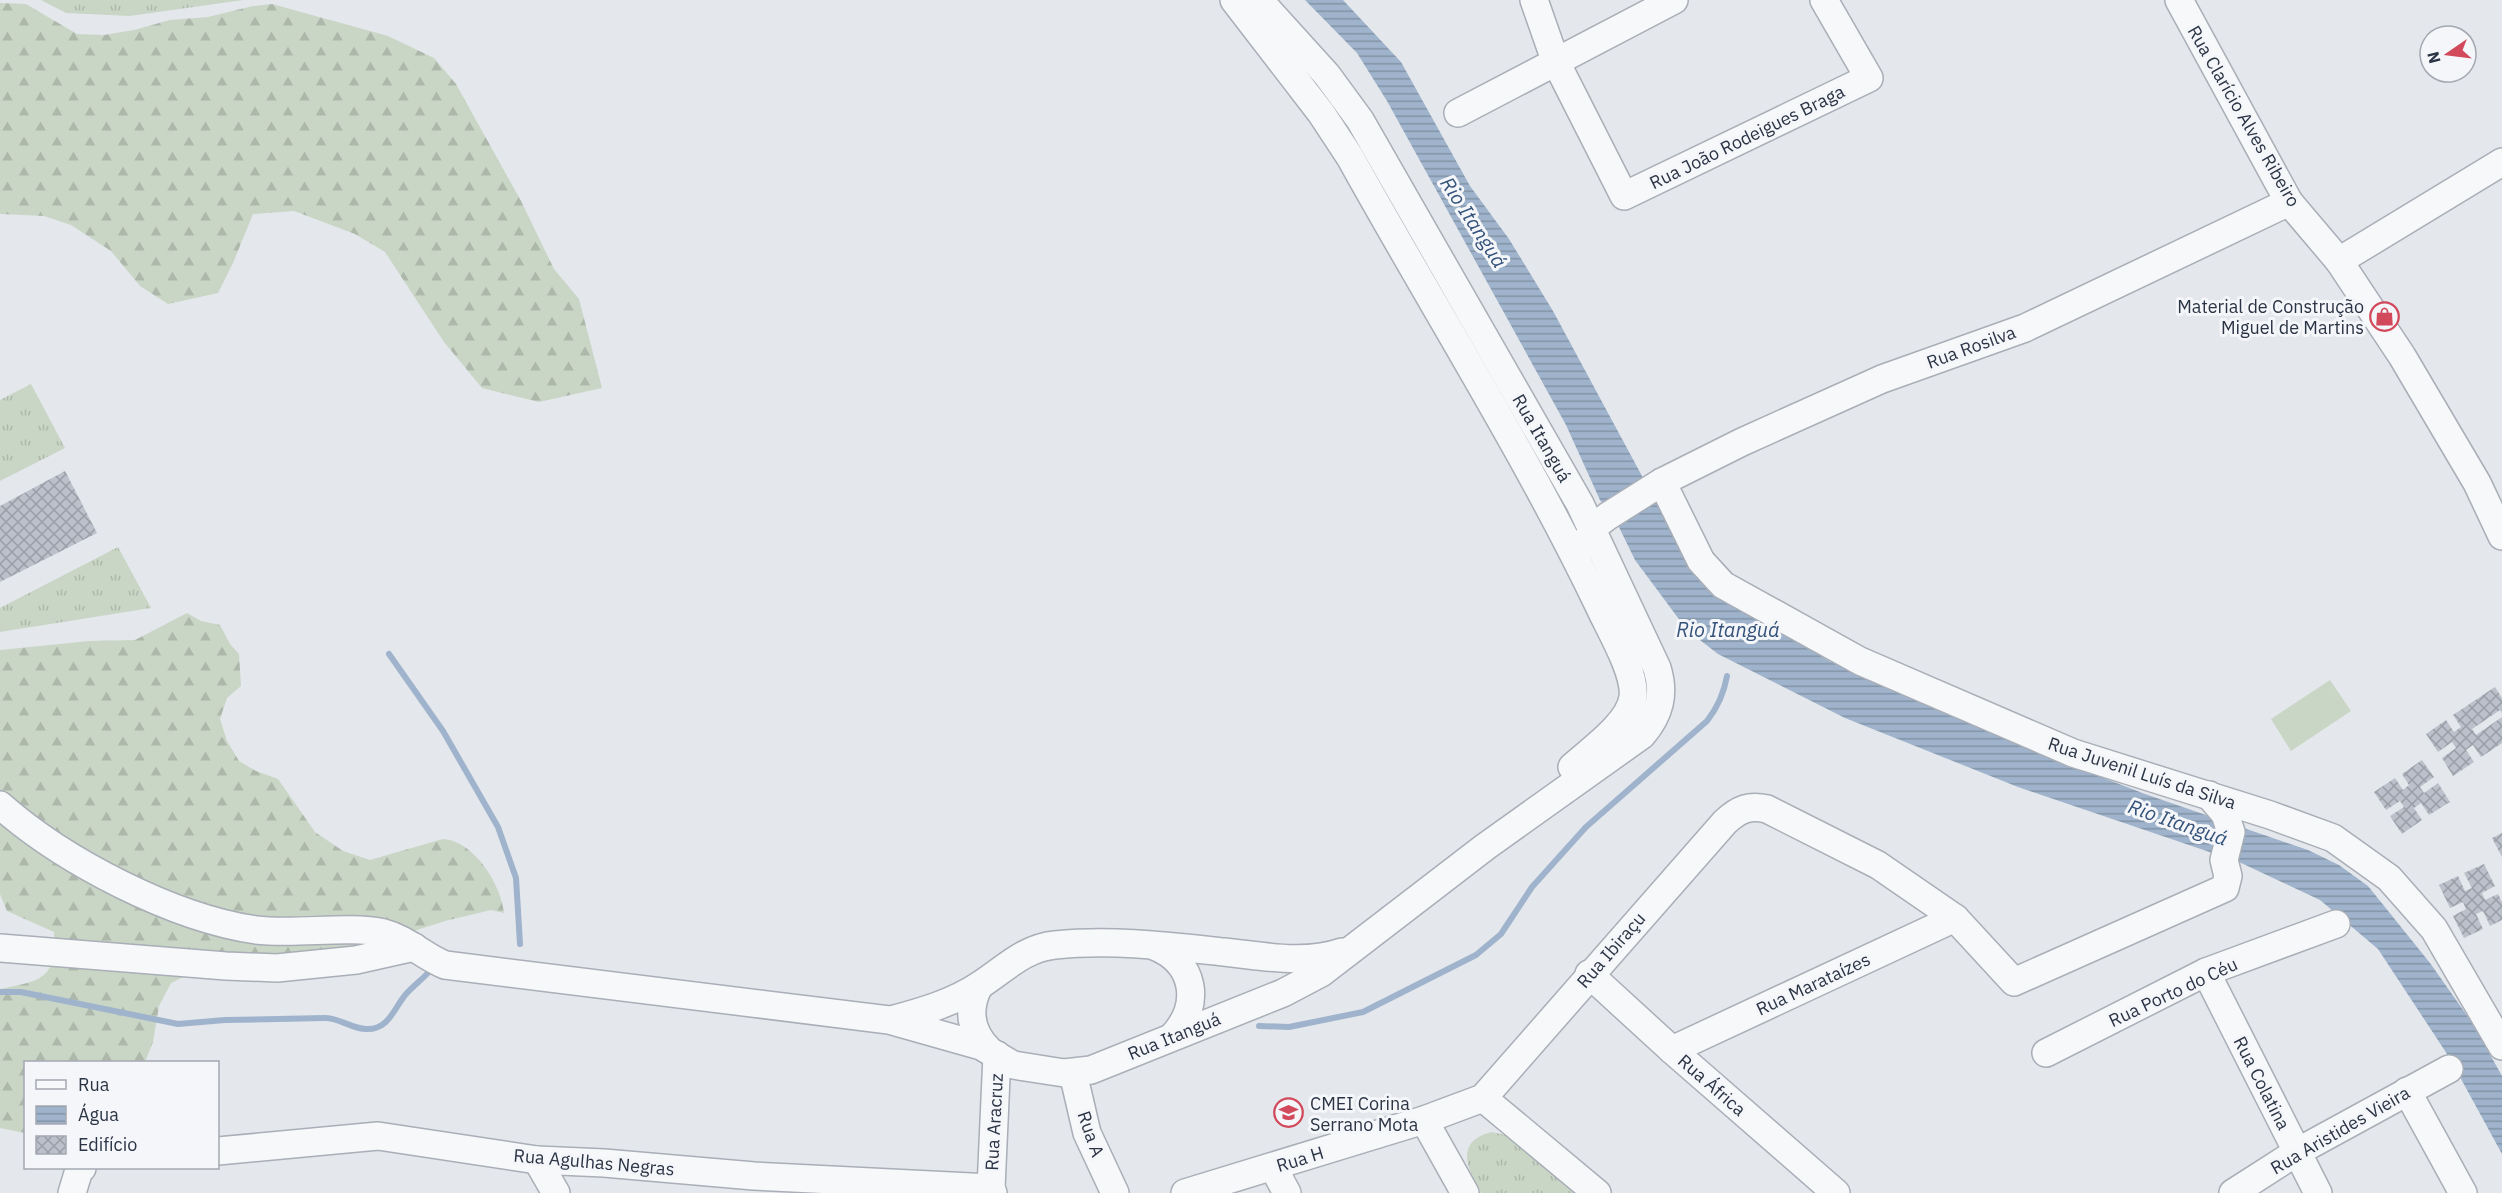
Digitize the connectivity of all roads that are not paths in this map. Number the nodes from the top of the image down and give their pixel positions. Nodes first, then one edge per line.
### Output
1 (1234, 0) edge
2 (1259, 0) edge
3 (1534, 0) edge
4 (1674, 0) edge
5 (1824, 0) edge
6 (2179, 0) edge
7 (1555, 60) junction
8 (1458, 113) dead end
9 (2502, 162) edge
10 (2289, 201) junction
11 (2339, 261) junction
12 (1657, 485) junction
13 (1600, 522) junction
14 (2502, 536) edge
15 (1579, 564) junction
16 (2209, 795) junction
17 (1, 806) edge
18 (1485, 847) junction
19 (1955, 918) junction
20 (2336, 924) dead end
21 (1141, 943) junction
22 (414, 947) junction
23 (0, 948) edge
24 (1352, 949) junction
25 (2206, 972) junction
26 (1590, 974) junction
27 (979, 986) junction
28 (889, 1020) junction
29 (1173, 1036) junction
30 (2502, 1046) edge
31 (1672, 1050) junction
32 (993, 1052) junction
33 (2046, 1053) dead end
34 (2449, 1069) dead end
35 (1073, 1074) junction
36 (2407, 1091) junction
37 (1483, 1098) junction
38 (1424, 1120) junction
39 (219, 1151) edge
40 (2297, 1152) junction
41 (537, 1160) junction
42 (1273, 1167) junction
43 (80, 1169) edge
44 (759, 1184) edge
45 (985, 1190) edge
46 (72, 1193) edge
47 (556, 1193) edge
48 (1115, 1193) edge
49 (1185, 1193) edge
50 (1287, 1193) edge
51 (1465, 1193) edge
52 (1597, 1193) edge
53 (1836, 1193) edge
54 (2233, 1193) edge
55 (2318, 1193) edge
56 (2463, 1193) edge

1 - 15 street, Rua Itanguá
2 - 13 street, Rua Itanguá
3 - 7 street
4 - 7 street
5 - 7 street, Rua João Rodeigues Braga
6 - 10 street, Rua Clarício Alves Ribeiro
7 - 8 street
9 - 11 street
10 - 11 street, Rua Clarício Alves Ribeiro
10 - 12 street, Rua Rosilva
11 - 14 street, Rua Clarício Alves Ribeiro
12 - 13 street, Rua Rosilva
12 - 16 street, Rua Juvenil Luís da Silva
13 - 15 street
13 - 18 street, Rua Itanguá
15 - 18 street, Rua Itanguá
16 - 19 street
16 - 30 street, Rua Juvenil Luís da Silva
17 - 22 street, Rua Itanguá
18 - 24 street, Rua Itanguá
19 - 26 street, Rua Ibiraçu
19 - 31 street, Rua Marataízes
20 - 25 street, Rua Porto do Céu
21 - 24 street, Rua Itanguá
21 - 27 street, Rua Itanguá
21 - 29 street
22 - 23 street
22 - 28 street, Rua Itanguá
24 - 29 street, Rua Itanguá
25 - 33 street, Rua Porto do Céu
25 - 40 street, Rua Colatina
26 - 31 street, Rua África
26 - 37 street, Rua Ibiraçu
27 - 28 street, Rua Itanguá
27 - 32 street
28 - 32 street, Rua Itanguá
29 - 35 street, Rua Itanguá
31 - 53 street, Rua África
32 - 35 street, Rua Itanguá
32 - 45 street, Rua Aracruz
34 - 36 street, Rua Aristides Vieira
35 - 48 street, Rua A
36 - 40 street, Rua Aristides Vieira
36 - 56 street
37 - 38 street, Rua H
37 - 52 street
38 - 42 street, Rua H
38 - 51 street
39 - 41 street, Rua Agulhas Negras
40 - 54 street, Rua Aristides Vieira
40 - 55 street, Rua Colatina
41 - 44 street, Rua Agulhas Negras
41 - 47 street
42 - 49 street, Rua H
42 - 50 street
43 - 46 street
44 - 45 street, Rua Agulhas Negras

